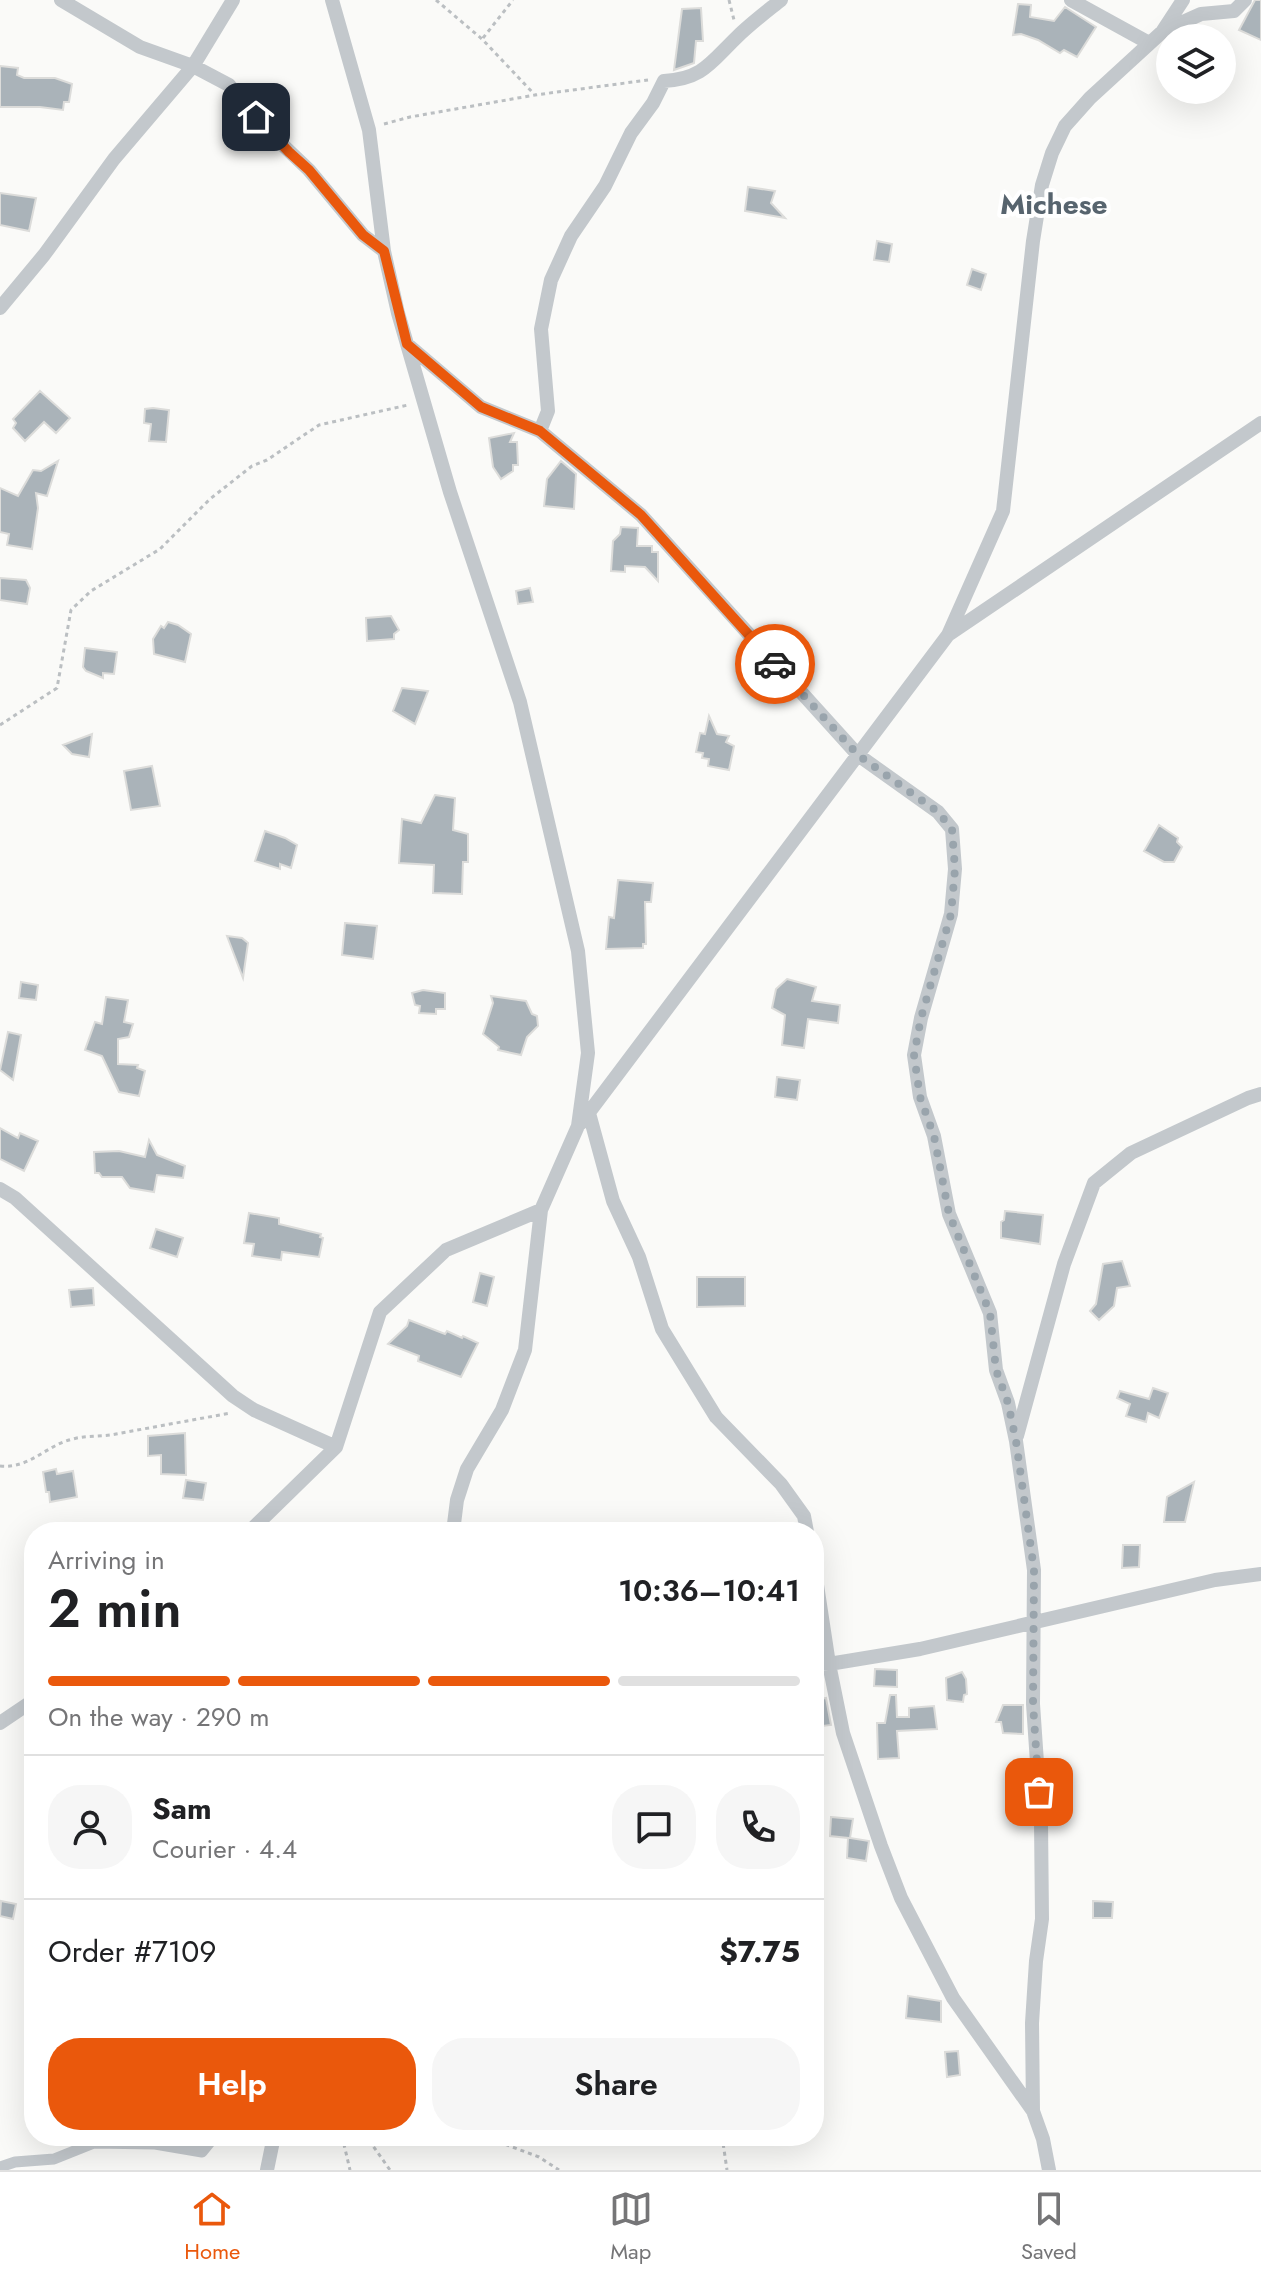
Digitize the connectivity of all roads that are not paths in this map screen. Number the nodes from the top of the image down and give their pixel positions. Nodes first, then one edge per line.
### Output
1 (61, 0) edge
2 (233, 0) edge
3 (332, 0) edge
4 (781, 0) edge
5 (1071, 0) edge
6 (1183, 0) edge
7 (1245, 0) edge
8 (1167, 24) edge
9 (1179, 24) edge
10 (1156, 37) edge
11 (1149, 43) junction
12 (193, 66) junction
13 (384, 251) junction
14 (0, 308) edge
15 (407, 344) junction
16 (1261, 423) edge
17 (540, 431) junction
18 (948, 635) junction
19 (858, 755) junction
20 (1261, 1094) edge
21 (589, 1113) junction
22 (578, 1126) junction
23 (0, 1189) edge
24 (541, 1210) junction
25 (1016, 1441) junction
26 (336, 1447) junction
27 (259, 1522) edge
28 (454, 1522) edge
29 (805, 1522) edge
30 (1261, 1574) edge
31 (1033, 1623) junction
32 (824, 1664) edge
33 (824, 1673) edge
34 (24, 1707) edge
35 (0, 1723) edge
36 (1033, 2111) junction
37 (86, 2146) edge
38 (167, 2146) edge
39 (207, 2146) edge
40 (272, 2146) edge
41 (0, 2167) edge
42 (267, 2170) edge
43 (1049, 2170) edge

1 - 12 street
2 - 12 street
3 - 13 street
4 - 17 street
5 - 11 street
6 - 8 street
7 - 9 street
10 - 11 street
11 - 18 street
12 - 13 street
12 - 14 street
13 - 15 street
15 - 17 street
15 - 22 street
16 - 18 street
17 - 19 street
18 - 19 street
19 - 21 street
19 - 25 street
20 - 25 street
21 - 22 street
21 - 29 street
22 - 24 street
23 - 26 street
24 - 26 street
24 - 28 street
25 - 31 street
26 - 27 street
30 - 31 street
31 - 32 street
31 - 36 street
33 - 36 street
34 - 35 street
36 - 43 street
37 - 41 street
38 - 39 street
40 - 42 street

